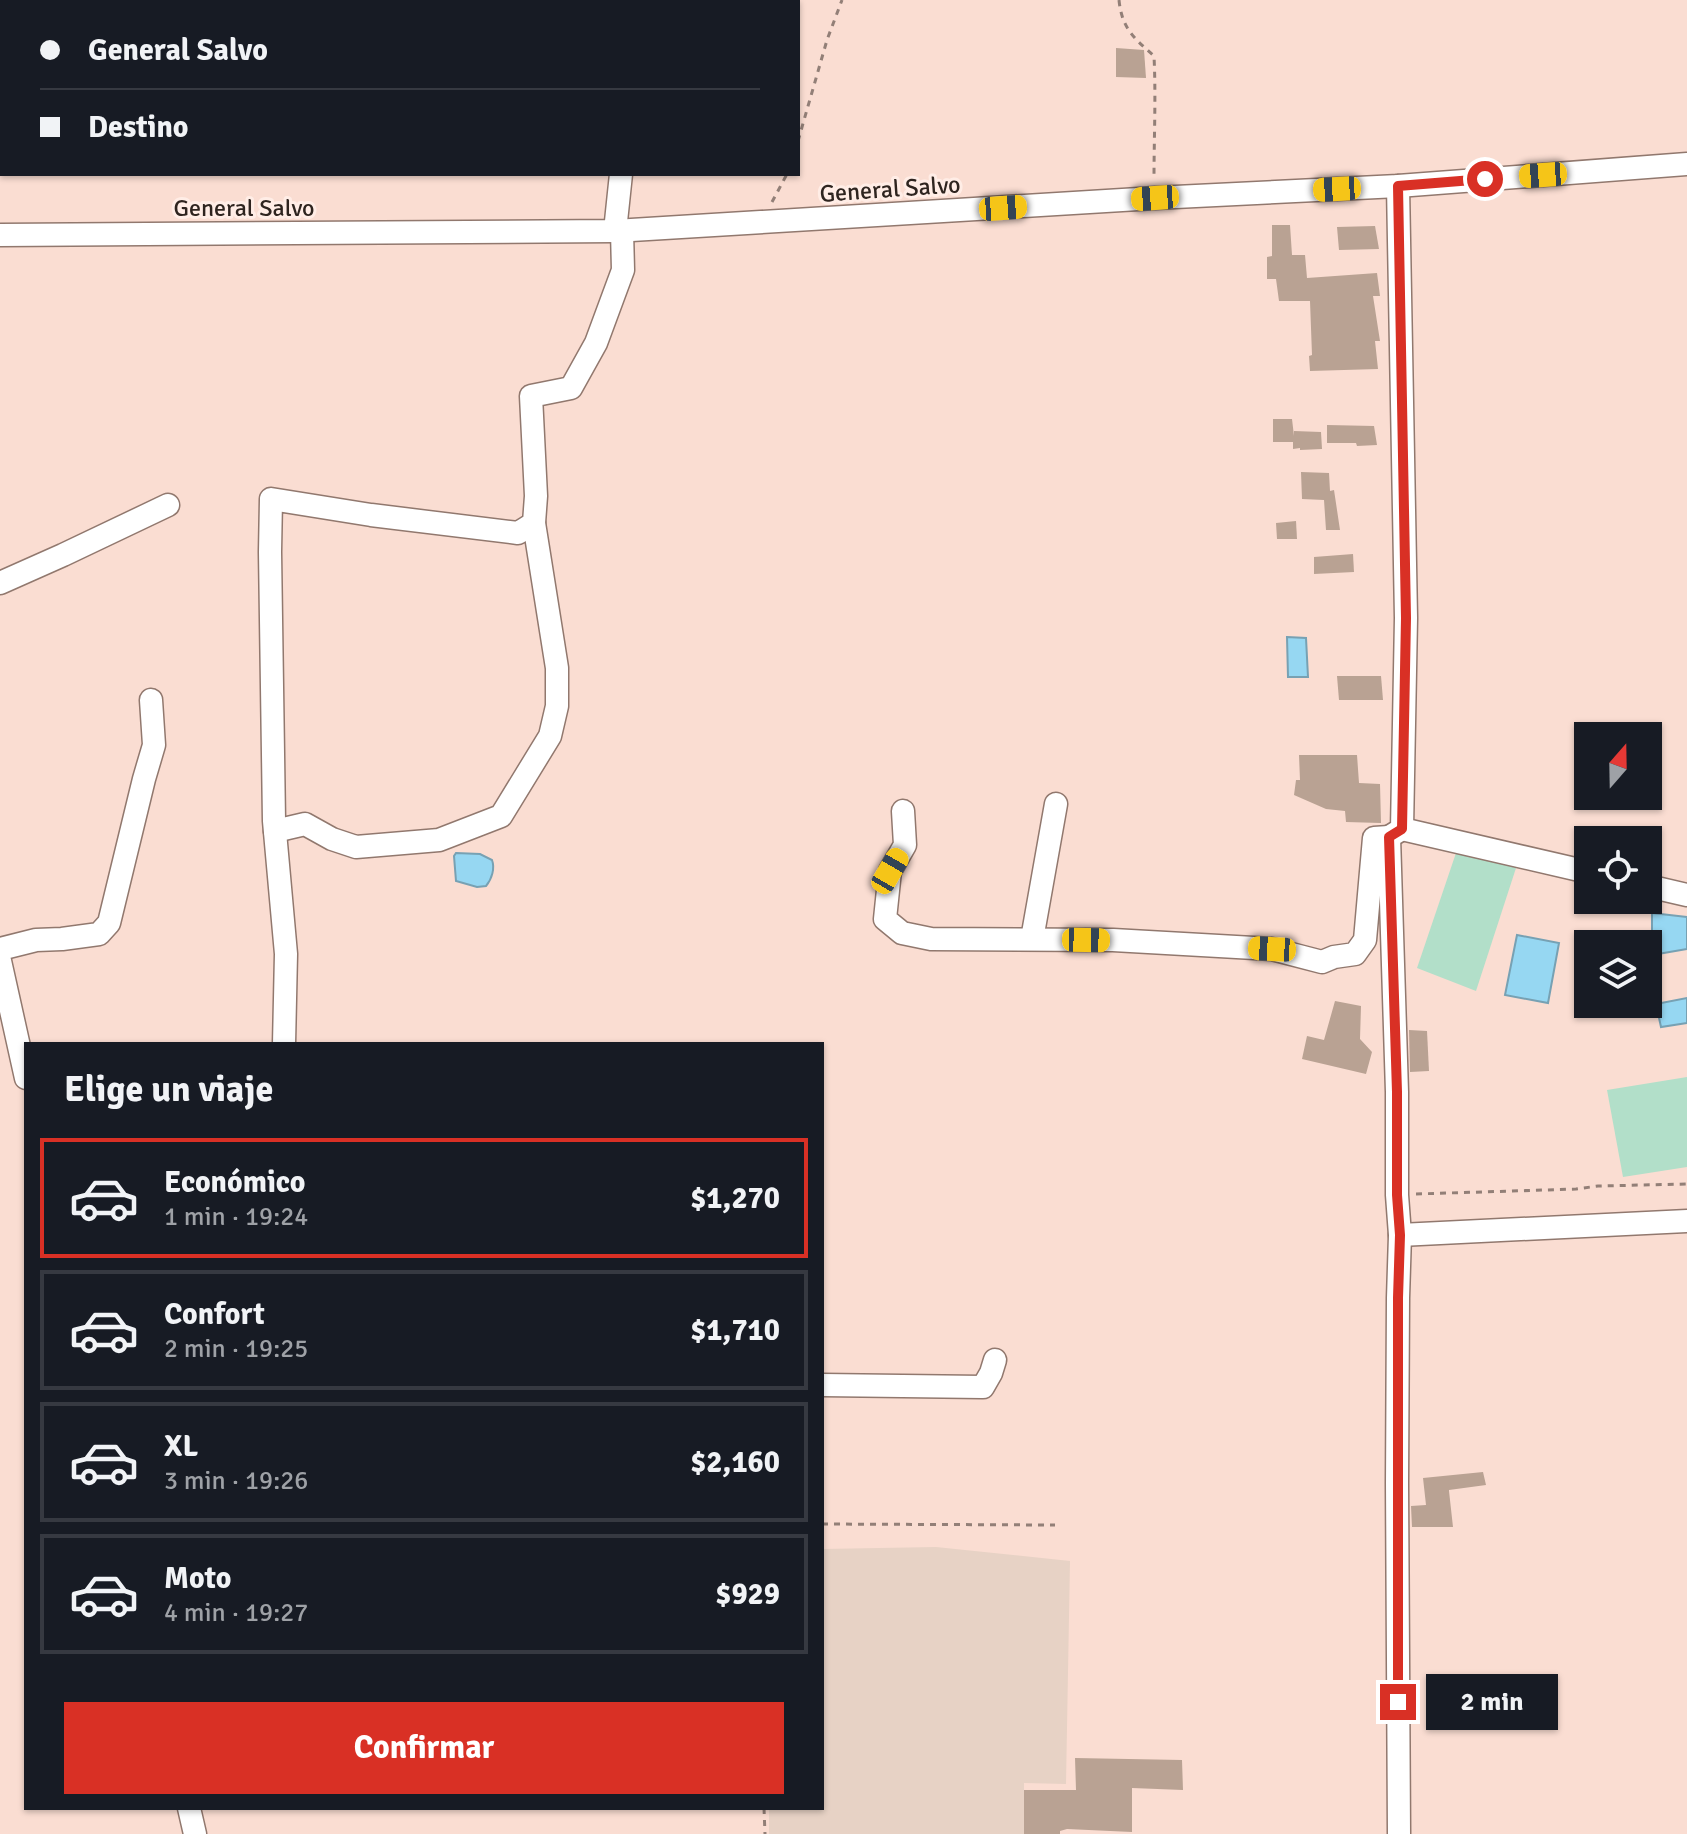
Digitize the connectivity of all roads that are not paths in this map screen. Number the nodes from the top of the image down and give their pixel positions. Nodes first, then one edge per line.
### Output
1 (1687, 164) edge
2 (621, 176) edge
3 (1398, 186) junction
4 (618, 231) junction
5 (0, 235) edge
6 (168, 505) dead end
7 (534, 523) junction
8 (0, 583) edge
9 (151, 700) dead end
10 (1056, 804) dead end
11 (903, 811) dead end
12 (275, 831) junction
13 (1395, 833) junction
14 (1574, 869) edge
15 (1662, 889) edge
16 (1687, 895) edge
17 (1032, 939) junction
18 (0, 949) edge
19 (0, 961) edge
20 (284, 1042) edge
21 (24, 1069) edge
22 (1687, 1221) edge
23 (1400, 1235) junction
24 (995, 1360) dead end
25 (824, 1385) edge
26 (189, 1810) edge
27 (195, 1834) edge
28 (1399, 1834) edge

1 - 3 street, General Salvo
2 - 4 street
3 - 4 street, General Salvo
3 - 13 street
4 - 5 street, General Salvo
4 - 7 street
6 - 8 street
7 - 12 street
7 - 12 street
9 - 18 street
10 - 17 street
11 - 17 street
12 - 20 street
13 - 14 street
13 - 17 street
13 - 23 street
15 - 16 street
19 - 21 street
22 - 23 street
23 - 28 street
24 - 25 street
26 - 27 street

